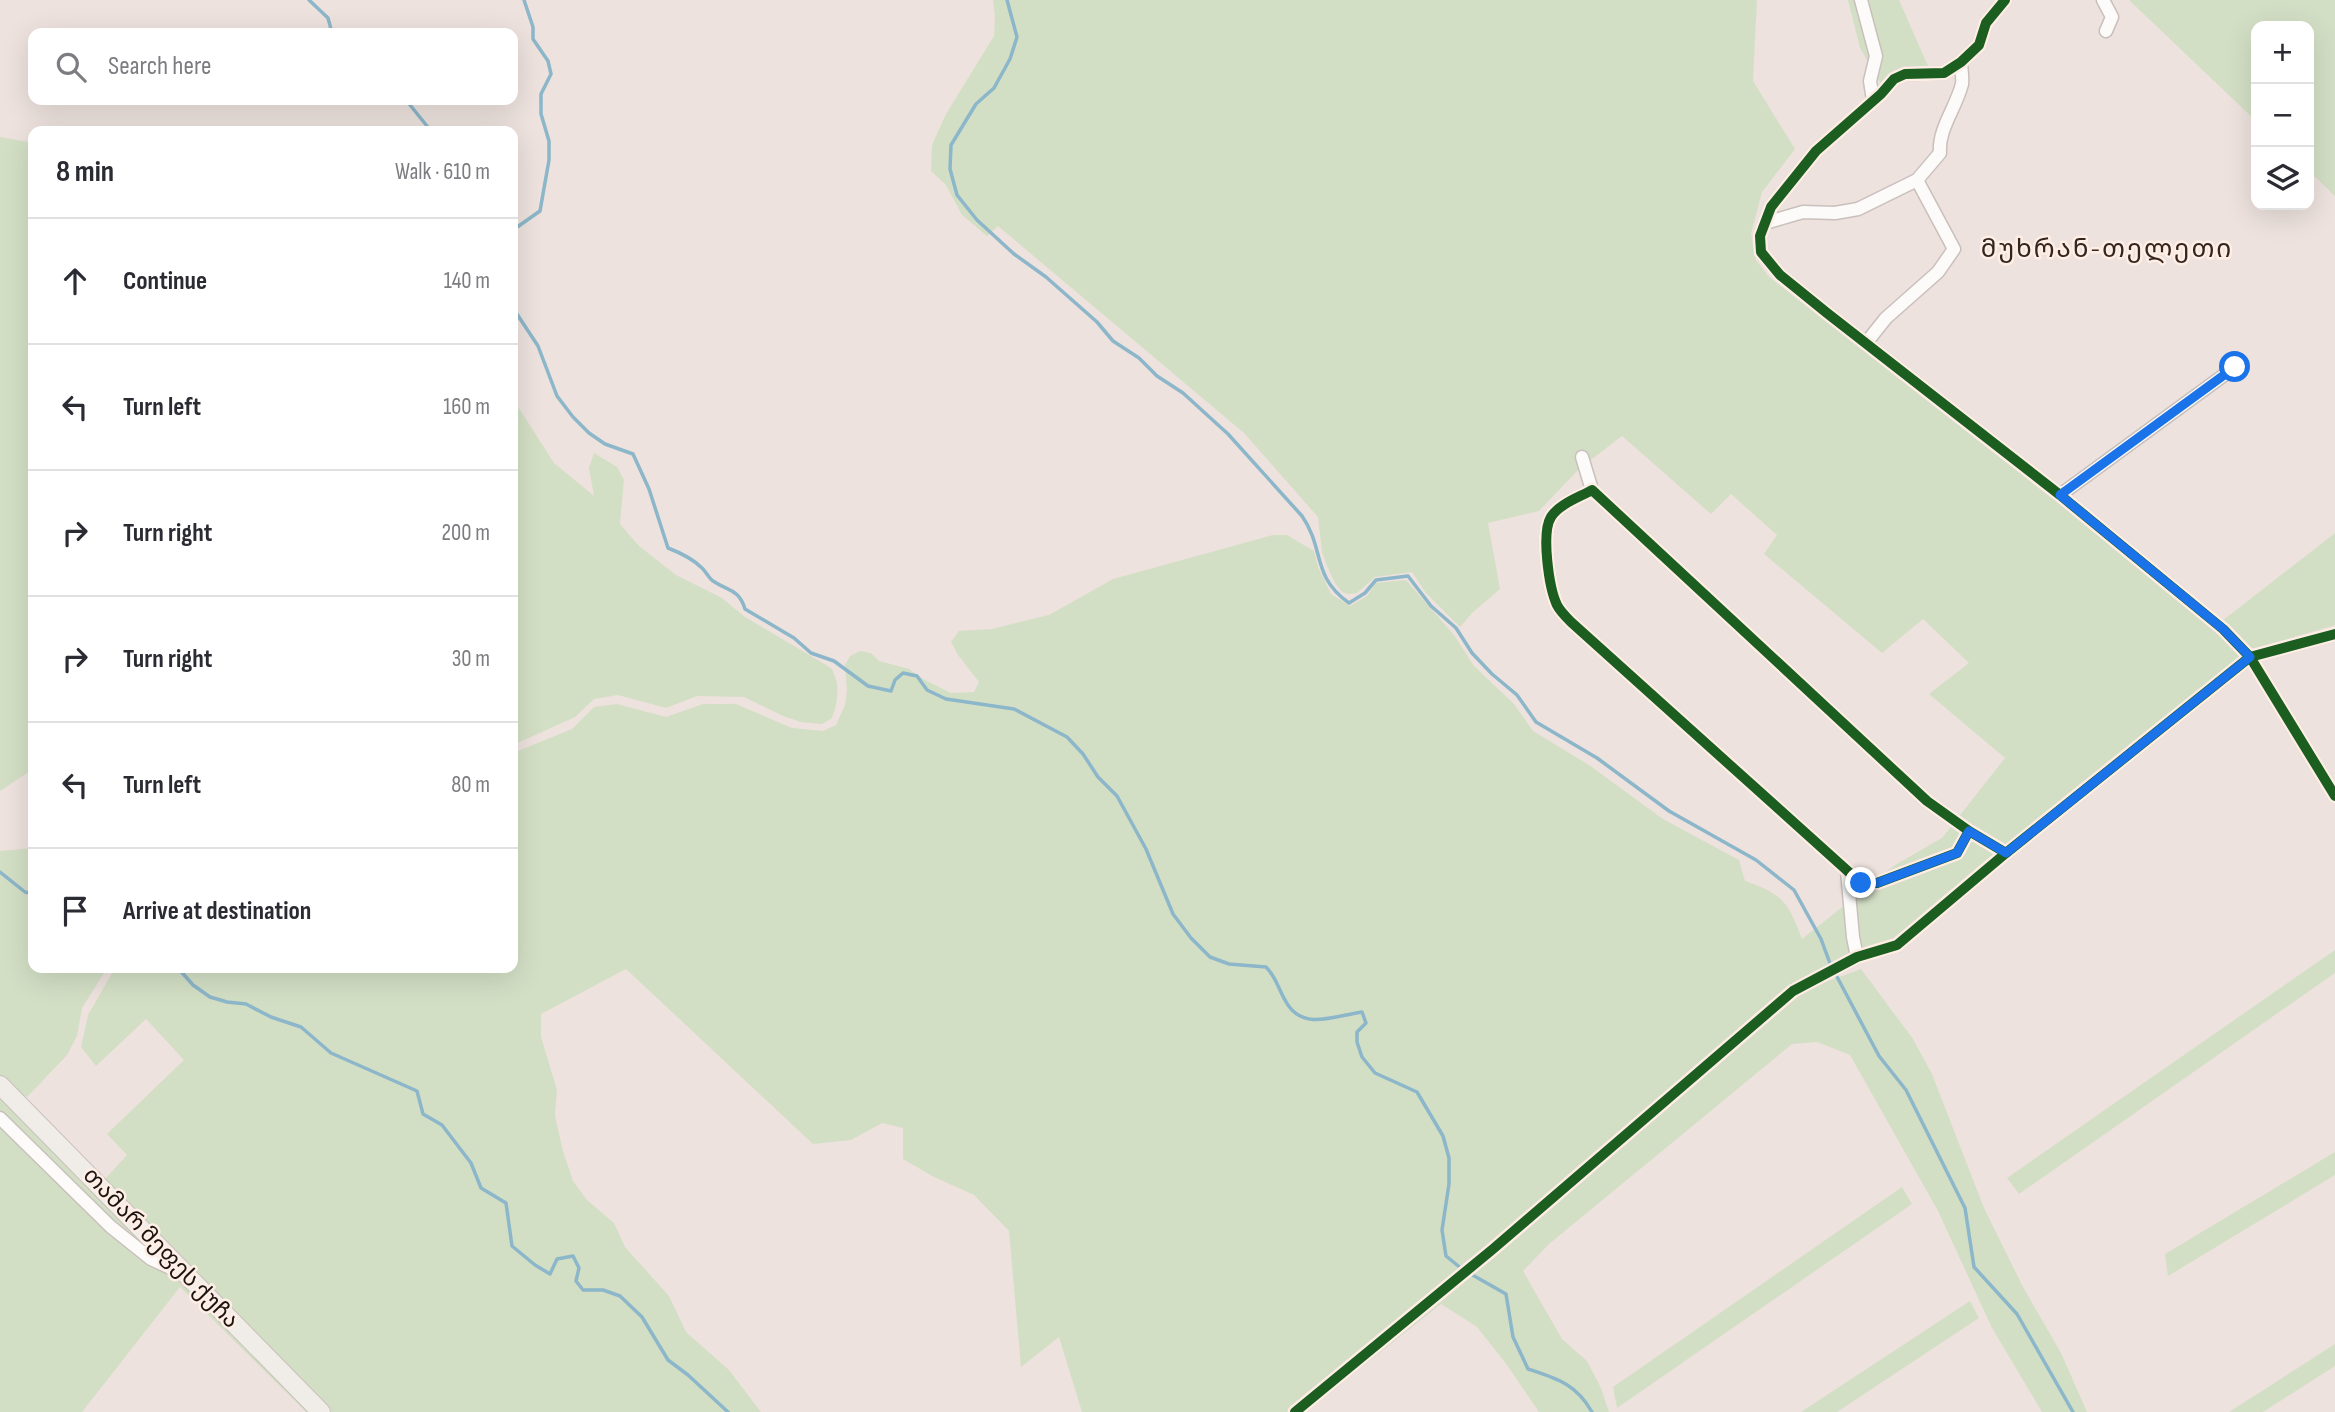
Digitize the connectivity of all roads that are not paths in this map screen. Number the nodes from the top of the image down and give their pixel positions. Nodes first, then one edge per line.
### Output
1 (1861, 0) edge
2 (2005, 0) edge
3 (2103, 0) edge
4 (2106, 31) dead end
5 (1961, 62) junction
6 (1873, 100) junction
7 (1917, 180) junction
8 (1765, 223) junction
9 (1866, 343) junction
10 (2235, 367) dead end
11 (1582, 457) dead end
12 (1592, 490) junction
13 (2060, 495) junction
14 (2335, 634) edge
15 (2250, 657) junction
16 (2335, 796) edge
17 (1969, 831) junction
18 (2006, 853) junction
19 (1847, 870) junction
20 (1857, 957) junction
21 (0, 1085) edge
22 (0, 1118) edge
23 (187, 1276) junction
24 (321, 1412) edge
25 (1296, 1412) edge

1 - 6 street
2 - 5 street
3 - 4 street
5 - 6 street
5 - 7 street
6 - 8 street
7 - 8 street
7 - 9 street
8 - 9 street
9 - 13 street
10 - 13 street
11 - 12 street
12 - 17 street
12 - 19 street
13 - 15 street
14 - 15 street
15 - 16 street
15 - 18 street
17 - 18 street
17 - 19 street
18 - 20 street
19 - 20 street
20 - 25 street
21 - 23 street, თამარ მეფეს ქუჩა
22 - 23 street
23 - 24 street, თამარ მეფეს ქუჩა

